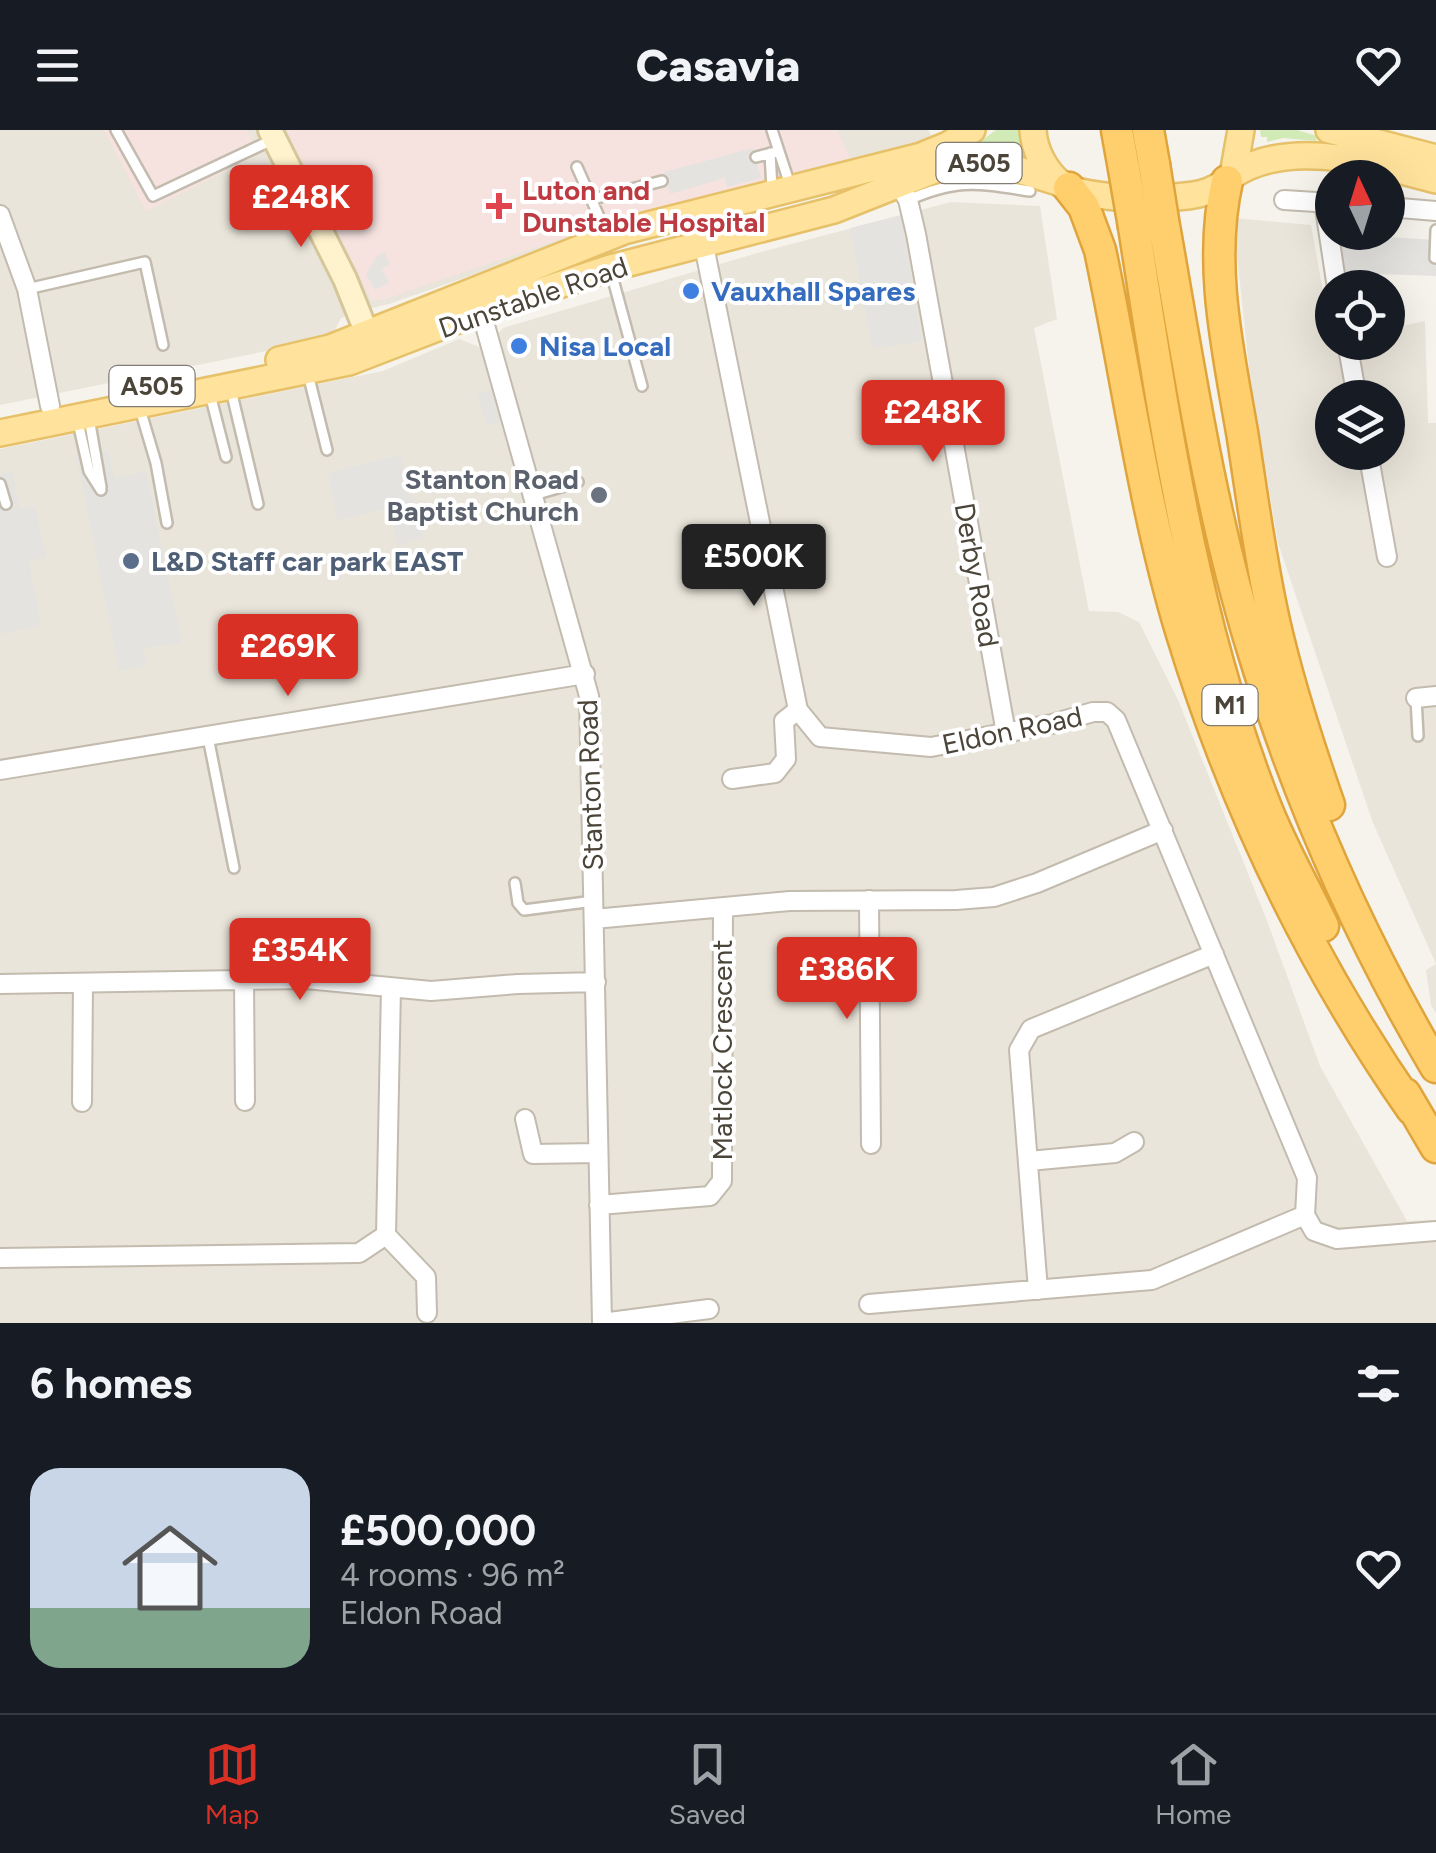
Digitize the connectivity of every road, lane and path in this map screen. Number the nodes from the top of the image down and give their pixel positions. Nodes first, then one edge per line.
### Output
1 (116, 130) edge
2 (772, 130) edge
3 (972, 130) edge
4 (1034, 130) edge
5 (1118, 130) edge
6 (1148, 130) edge
7 (1241, 130) edge
8 (1329, 130) edge
9 (272, 135) edge
10 (774, 152) junction
11 (756, 157) dead end
12 (1436, 158) edge
13 (578, 167) dead end
14 (1139, 167) junction
15 (1230, 178) junction
16 (1436, 180) edge
17 (662, 181) dead end
18 (1065, 185) junction
19 (787, 188) junction
20 (1030, 191) dead end
21 (903, 192) junction
22 (592, 199) junction
23 (1284, 200) dead end
24 (1315, 202) edge
25 (1405, 208) edge
26 (707, 209) junction
27 (1436, 211) edge
28 (0, 214) edge
29 (1149, 223) junction
30 (1436, 230) edge
31 (604, 231) junction
32 (705, 245) junction
33 (1435, 258) edge
34 (610, 268) junction
35 (27, 290) junction
36 (481, 312) junction
37 (371, 344) junction
38 (163, 345) dead end
39 (308, 372) junction
40 (642, 386) dead end
41 (220, 389) junction
42 (50, 406) junction
43 (140, 406) junction
44 (0, 416) edge
45 (83, 416) junction
46 (0, 433) edge
47 (328, 450) dead end
48 (226, 457) dead end
49 (1371, 470) edge
50 (578, 482) dead end
51 (0, 484) edge
52 (534, 496) junction
53 (6, 504) dead end
54 (258, 504) dead end
55 (166, 522) dead end
56 (1387, 557) dead end
57 (585, 674) junction
58 (1436, 696) edge
59 (1416, 698) joint
60 (798, 710) junction
61 (1006, 733) junction
62 (1418, 736) dead end
63 (208, 738) junction
64 (0, 770) edge
65 (732, 778) dead end
66 (1163, 830) junction
67 (234, 868) dead end
68 (515, 883) dead end
69 (869, 900) junction
70 (723, 908) junction
71 (594, 910) junction
72 (1214, 954) junction
73 (244, 979) junction
74 (596, 982) junction
75 (83, 983) junction
76 (0, 984) edge
77 (390, 988) junction
78 (1436, 1034) edge
79 (1436, 1067) edge
80 (245, 1101) dead end
81 (82, 1102) dead end
82 (1412, 1109) junction
83 (524, 1119) dead end
84 (1134, 1142) dead end
85 (871, 1144) dead end
86 (1436, 1147) edge
87 (598, 1153) junction
88 (1029, 1160) junction
89 (600, 1206) junction
90 (1305, 1216) junction
91 (1436, 1231) edge
92 (386, 1235) junction
93 (0, 1258) edge
94 (1038, 1290) junction
95 (869, 1304) dead end
96 (709, 1309) dead end
97 (426, 1313) dead end
98 (602, 1323) edge

1 - 9 lane
2 - 10 lane
3 - 19 main road, Dunstable Road
4 - 18 main road
5 - 14 highway, M1
6 - 14 highway, M1
7 - 15 main road
8 - 12 main road
9 - 37 street
10 - 11 lane
10 - 19 lane
10 - 19 lane
13 - 22 lane
14 - 29 highway, M1, bridge
15 - 16 main road
15 - 18 main road, Dunstable Road
15 - 78 highway
17 - 22 lane
18 - 21 main road, Dunstable Road / A505
18 - 82 highway
19 - 26 main road, Dunstable Road / A505
20 - 21 lane
21 - 32 main road, Dunstable Road / A505
21 - 61 street, Derby Road
22 - 31 lane
23 - 24 street
25 - 27 street
26 - 31 main road, Dunstable Road / A505
26 - 32 street
28 - 35 street
29 - 79 highway, M1
29 - 82 highway, M1
30 - 33 lane
31 - 37 main road, Dunstable Road / A505
32 - 34 main road, Dunstable Road / A505
32 - 60 street
34 - 36 main road, Dunstable Road / A505
34 - 40 lane
35 - 38 lane
35 - 42 street
36 - 37 main road, Dunstable Road / A505
36 - 52 street, Stanton Road
37 - 39 main road, Dunstable Road / A505
37 - 42 main road, Dunstable Road / A505
39 - 41 main road, Dunstable Road / A505
39 - 47 lane
41 - 43 main road, Dunstable Road / A505
41 - 48 lane
41 - 54 lane
42 - 44 main road, Dunstable Road / A505
43 - 45 main road, Dunstable Road / A505
43 - 55 lane
45 - 45 lane
45 - 46 main road, Dunstable Road / A505
49 - 56 street
50 - 52 lane
51 - 53 lane
52 - 57 street, Stanton Road
57 - 63 street
57 - 71 street, Stanton Road
58 - 59 street
59 - 62 lane
60 - 61 street, Eldon Road
60 - 65 street
61 - 66 street, Eldon Road
63 - 64 street
63 - 67 lane
66 - 69 street
66 - 72 street, Eldon Road
68 - 71 lane
69 - 70 street
69 - 85 street
70 - 71 street
70 - 89 street, Matlock Crescent
71 - 74 street, Stanton Road
72 - 88 street
72 - 90 street, Eldon Road
73 - 75 street
73 - 77 street
73 - 80 street
74 - 77 street
74 - 87 street, Stanton Road
75 - 76 street
75 - 81 street
77 - 92 street
82 - 86 highway, M1
83 - 87 street
84 - 88 street
87 - 89 street, Stanton Road
88 - 94 street
89 - 98 street, Stanton Road
90 - 91 street
90 - 94 street
92 - 93 street
92 - 97 street
94 - 95 street
96 - 98 street

